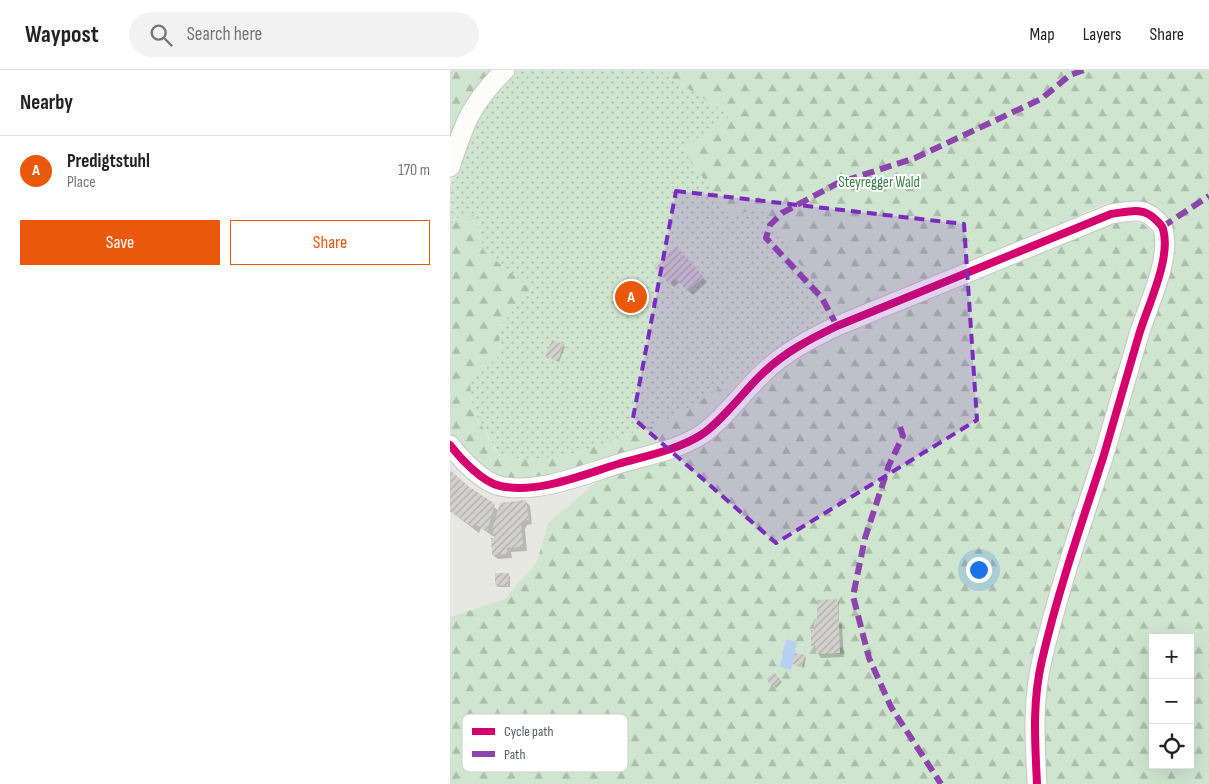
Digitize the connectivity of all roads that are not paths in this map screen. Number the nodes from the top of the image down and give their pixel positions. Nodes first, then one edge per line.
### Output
1 (505, 70) edge
2 (450, 167) edge
3 (450, 446) edge
4 (1037, 784) edge

1 - 2 street
3 - 4 street

